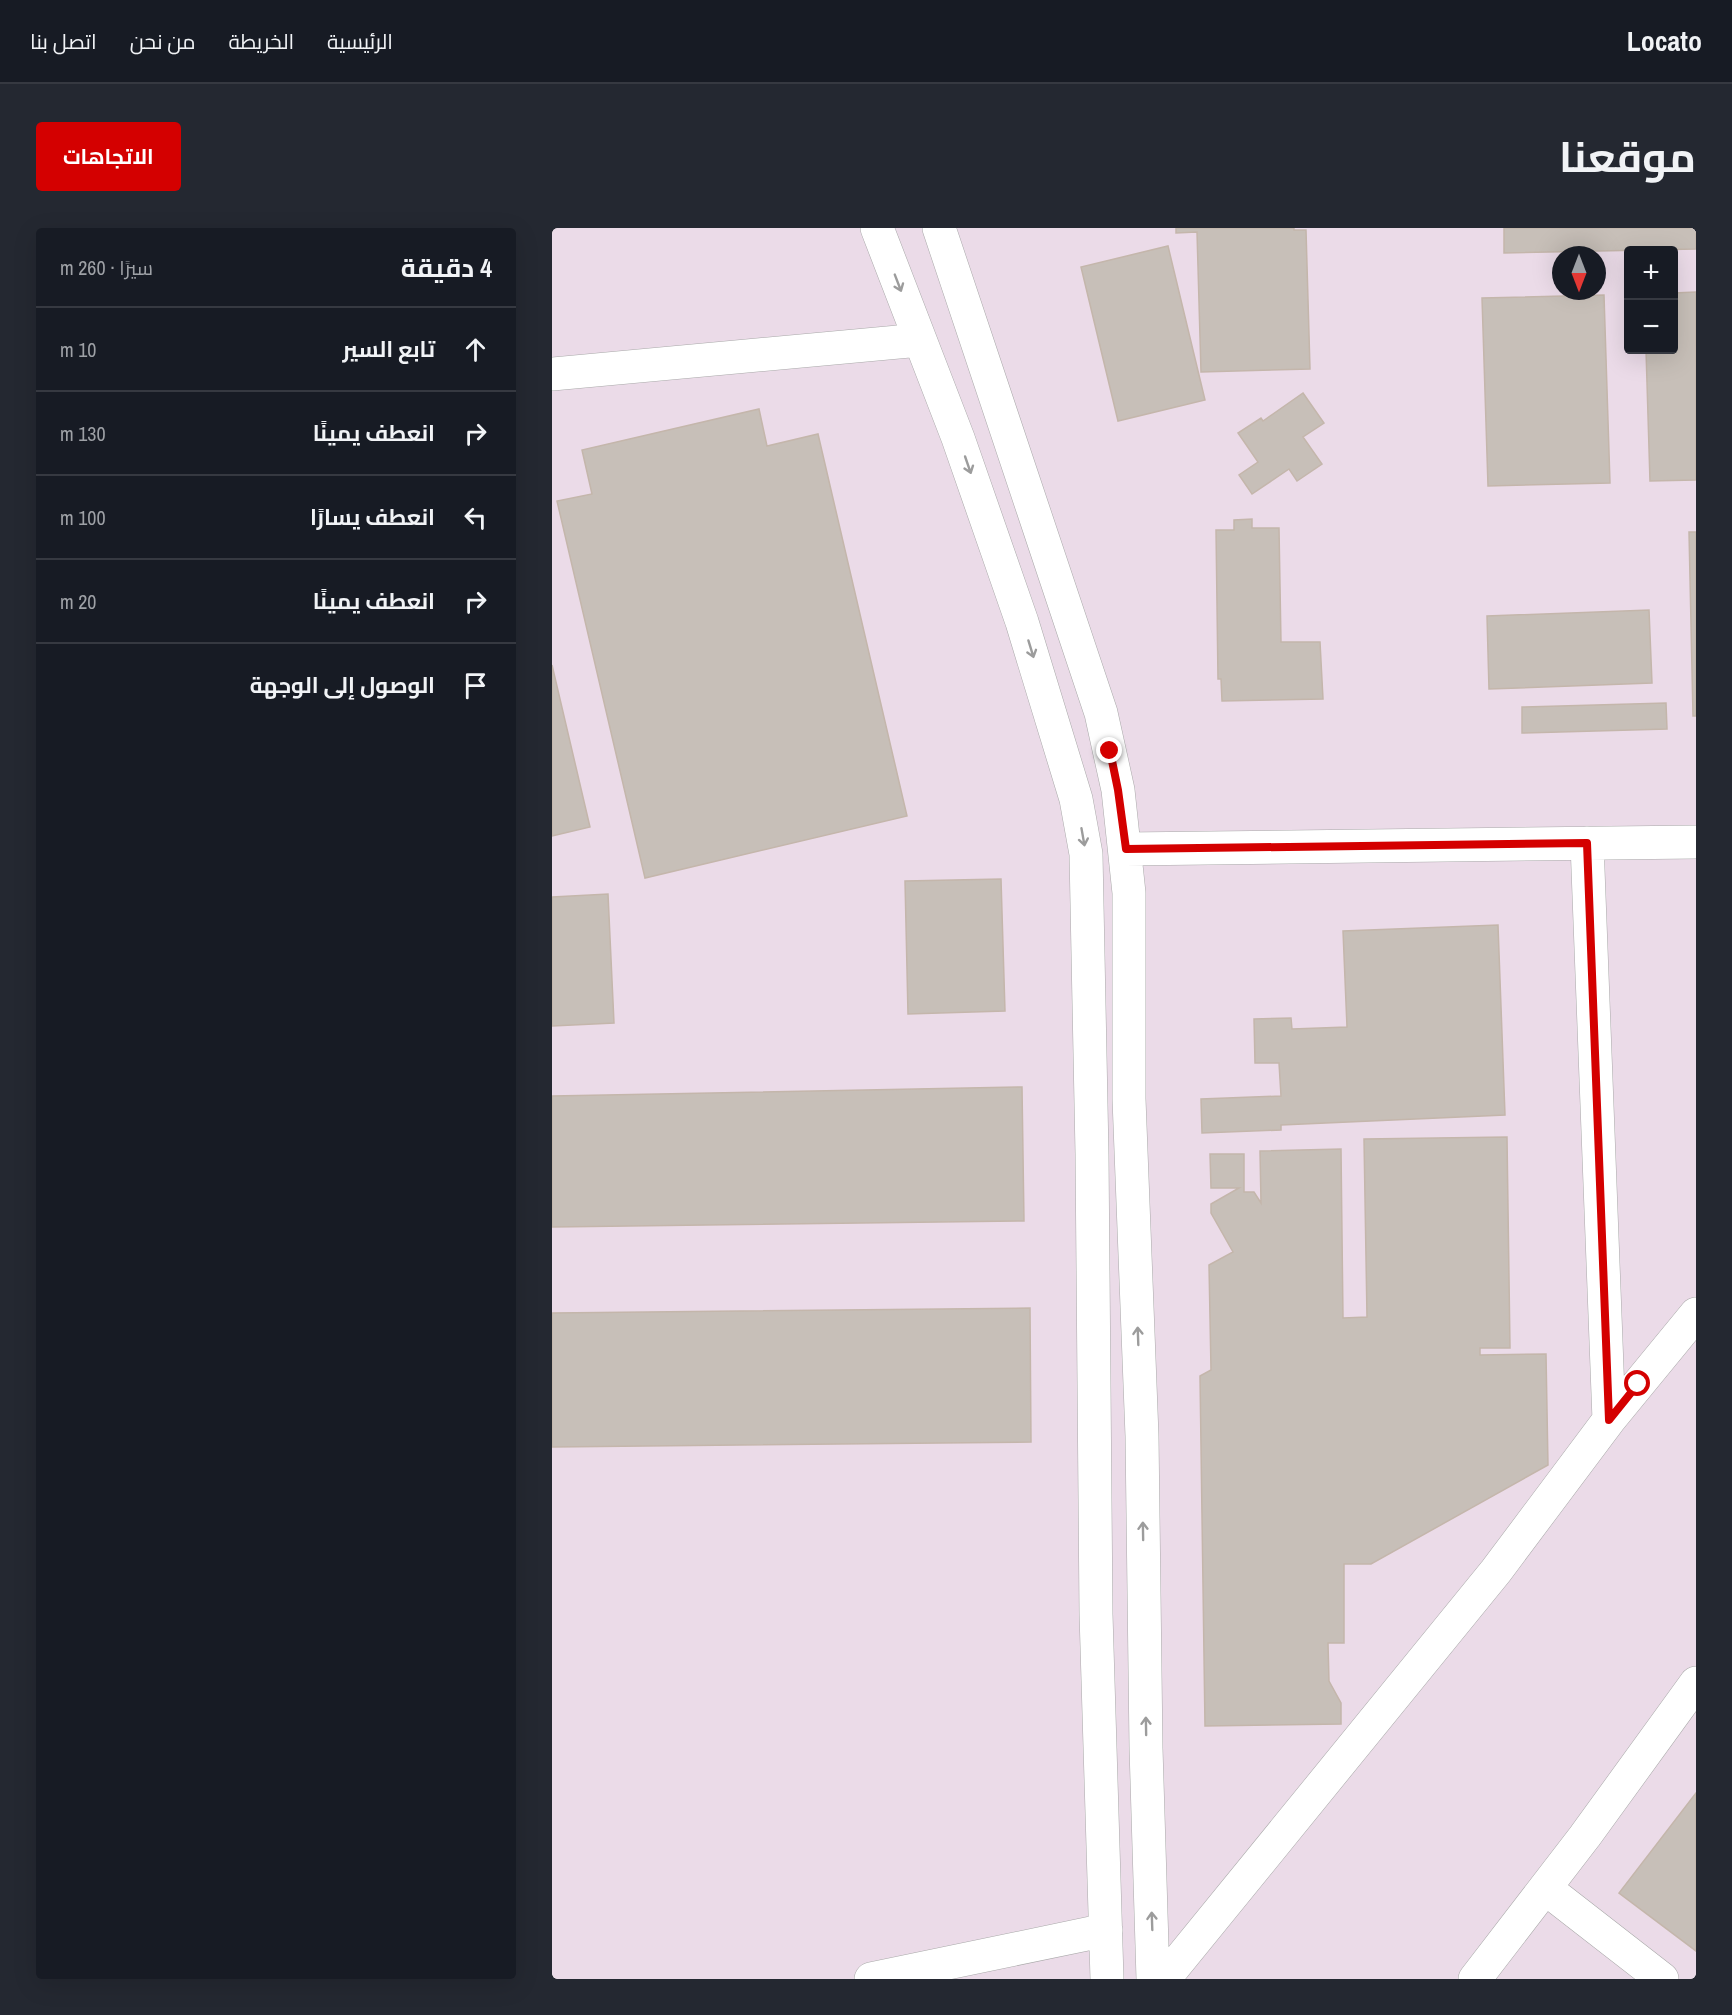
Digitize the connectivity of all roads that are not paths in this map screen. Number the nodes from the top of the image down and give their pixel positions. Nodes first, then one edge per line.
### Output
1 (876, 228) edge
2 (939, 228) edge
3 (920, 340) junction
4 (552, 374) edge
5 (1696, 842) edge
6 (1587, 843) junction
7 (1126, 849) junction
8 (1696, 1314) edge
9 (1609, 1420) junction
10 (1696, 1683) edge
11 (1545, 1888) junction
12 (1106, 1930) junction
13 (871, 1979) edge
14 (1107, 1979) edge
15 (1154, 1979) edge
16 (1164, 1979) edge
17 (1475, 1979) edge
18 (1662, 1979) edge

1 -> 3 street
2 - 7 street
3 - 4 street
3 -> 12 street
5 - 6 street
6 - 7 street
6 - 9 street
15 -> 7 street
8 - 9 street
9 - 16 street
10 - 11 street
11 - 17 street
11 - 18 street
12 - 13 street
12 - 14 street

